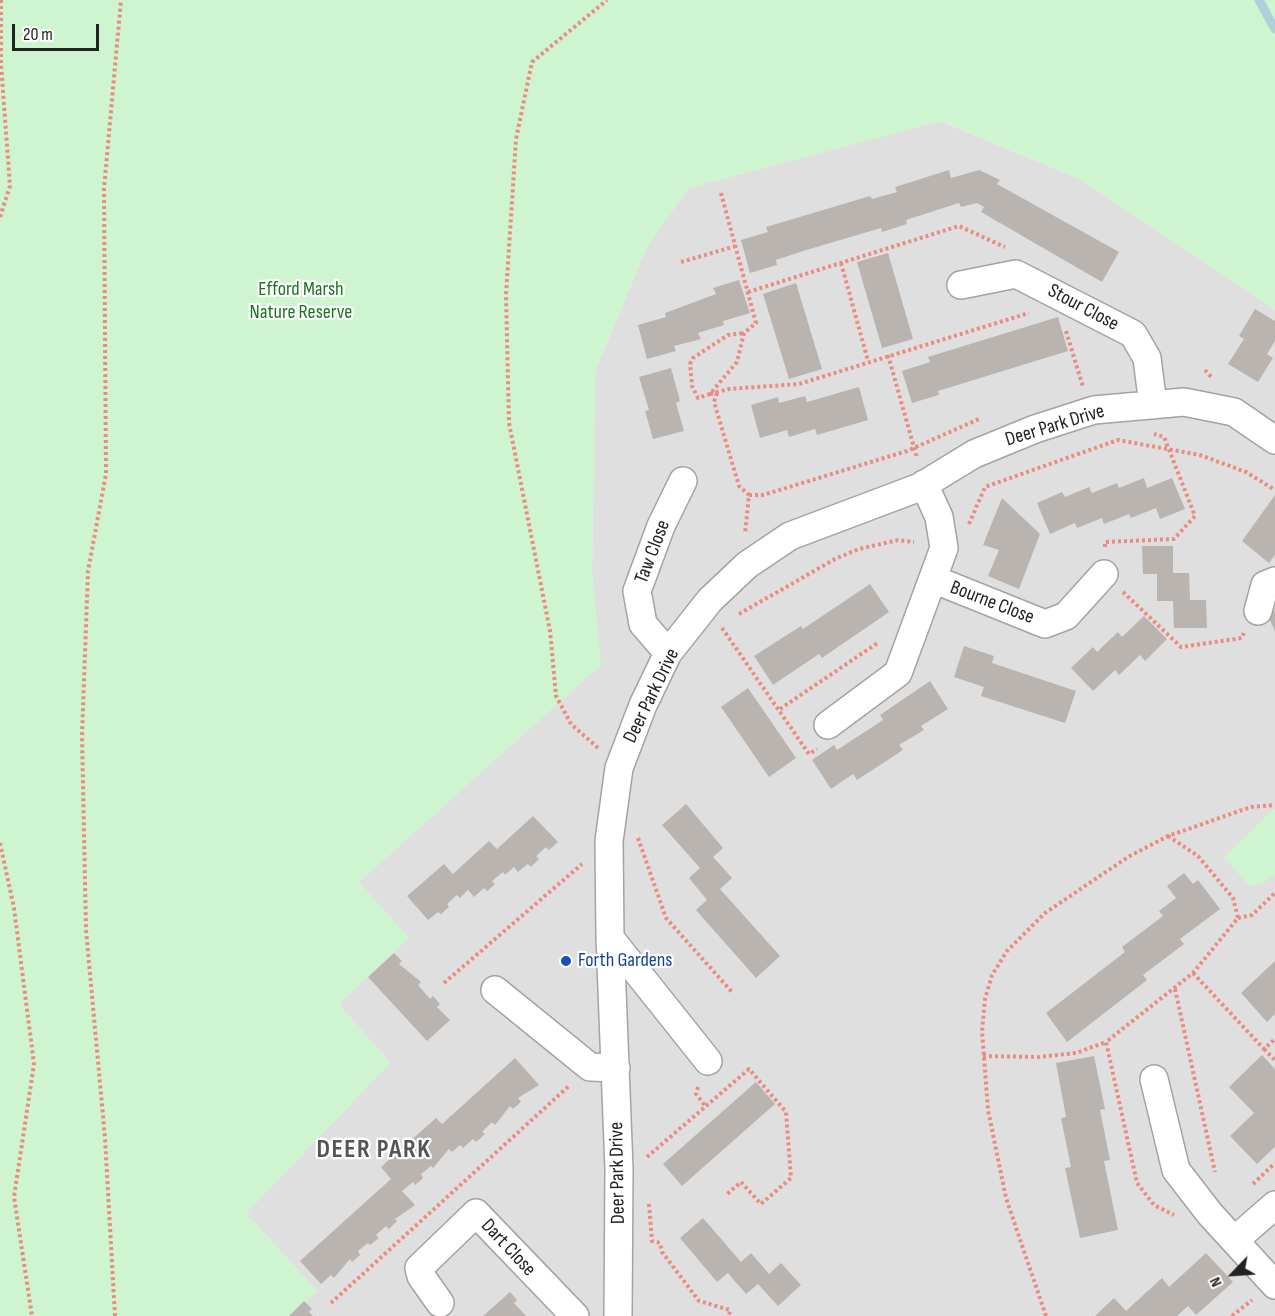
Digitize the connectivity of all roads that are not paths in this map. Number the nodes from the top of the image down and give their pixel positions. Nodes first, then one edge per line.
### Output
1 (961, 285) dead end
2 (1153, 405) junction
3 (1275, 440) edge
4 (683, 481) dead end
5 (924, 484) junction
6 (1104, 574) road end
7 (933, 579) junction
8 (1275, 581) edge
9 (1258, 610) road end
10 (668, 653) junction
11 (828, 725) dead end
12 (610, 938) junction
13 (495, 990) dead end
14 (708, 1060) dead end
15 (616, 1068) junction
16 (1154, 1079) dead end
17 (1275, 1204) edge
18 (1234, 1240) junction
19 (1275, 1285) edge
20 (440, 1303) dead end
21 (575, 1316) edge
22 (618, 1316) edge

1 - 2 street, Stour Close
2 - 3 street, Deer Park Drive
2 - 5 street, Deer Park Drive
4 - 10 street, Taw Close
5 - 7 street, Bourne Close
5 - 10 street, Deer Park Drive
6 - 7 street, Bourne Close
7 - 11 street, Bourne Close
8 - 9 street
10 - 12 street, Deer Park Drive
12 - 14 street
12 - 15 street, Deer Park Drive
13 - 15 street
15 - 22 street, Deer Park Drive
16 - 18 street
17 - 18 street
18 - 19 street
20 - 21 street, Dart Close

